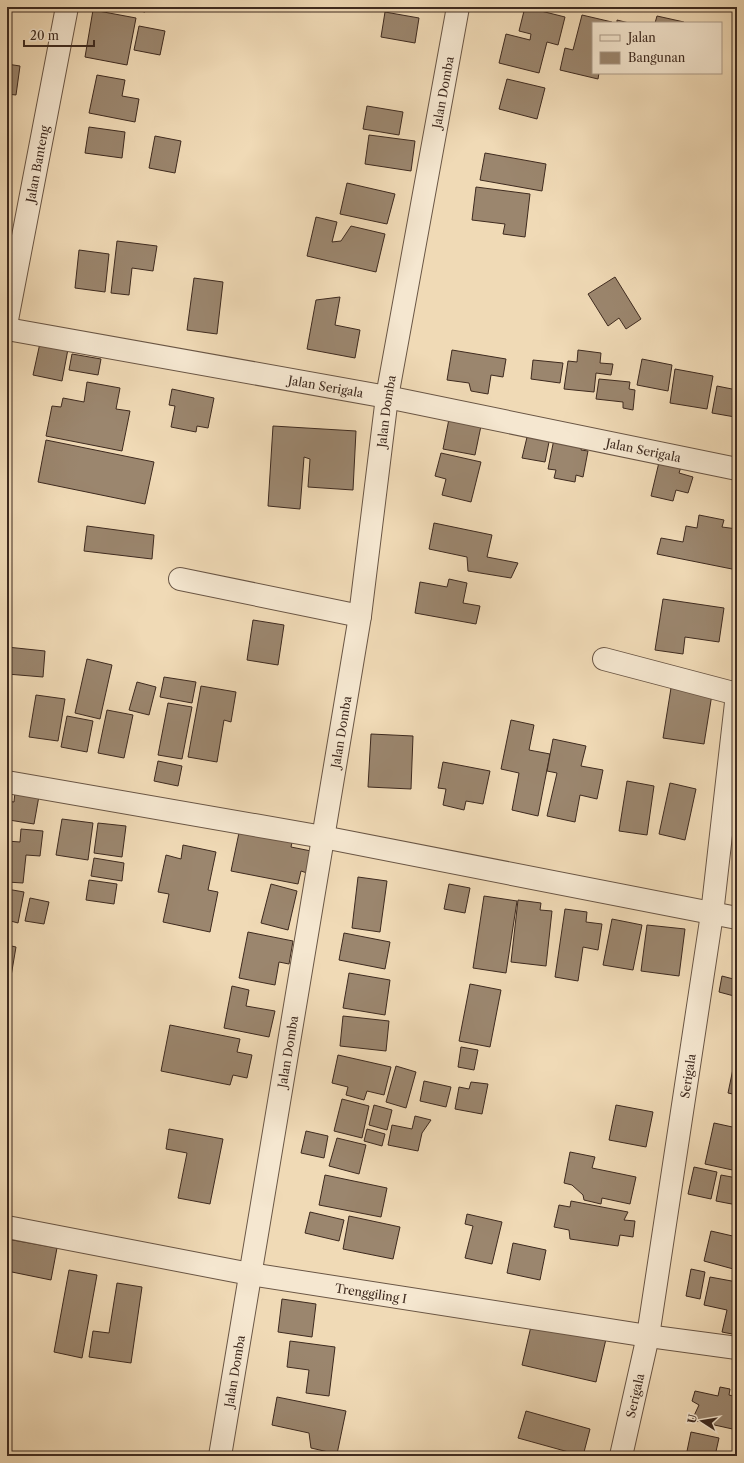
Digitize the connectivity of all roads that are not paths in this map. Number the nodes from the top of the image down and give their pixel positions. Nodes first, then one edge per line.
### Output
1 (67, 7) edge
2 (458, 7) edge
3 (7, 320) edge
4 (7, 329) edge
5 (387, 397) junction
6 (737, 469) edge
7 (180, 579) dead end
8 (360, 616) junction
9 (604, 659) dead end
10 (737, 694) edge
11 (7, 782) edge
12 (323, 837) junction
13 (712, 914) junction
14 (737, 918) edge
15 (7, 1227) edge
16 (250, 1274) junction
17 (648, 1336) junction
18 (737, 1348) edge
19 (220, 1456) edge
20 (621, 1456) edge

1 - 3 street, Jalan Banteng
2 - 5 street, Jalan Domba
4 - 5 street, Jalan Serigala
5 - 6 street, Jalan Serigala
5 - 8 street, Jalan Domba
7 - 8 street
8 - 12 street, Jalan Domba
9 - 10 street
10 - 13 street, Serigala
11 - 12 street
12 - 13 street
12 - 16 street, Jalan Domba
13 - 14 street
13 - 17 street, Serigala
15 - 16 street, Trenggiling I
16 - 17 street, Trenggiling I
16 - 19 street, Jalan Domba
17 - 18 street, Trenggiling I
17 - 20 street, Serigala

